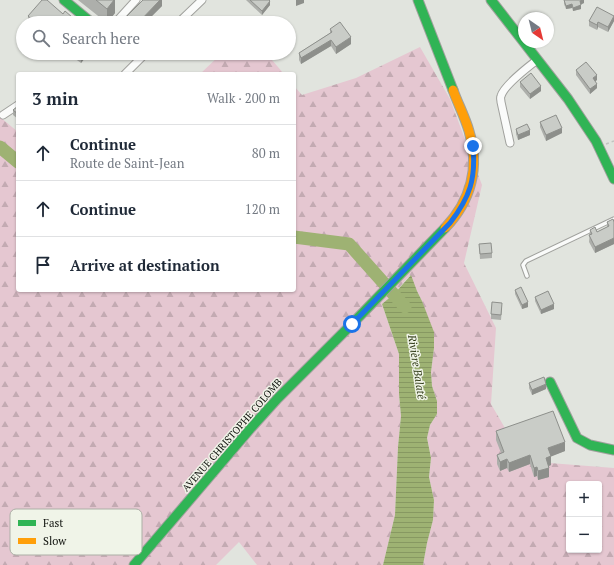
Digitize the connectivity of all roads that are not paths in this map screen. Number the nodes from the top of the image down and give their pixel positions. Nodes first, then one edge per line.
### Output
1 (64, 0) edge
2 (136, 0) edge
3 (202, 0) edge
4 (418, 0) edge
5 (495, 1) edge
6 (83, 16) edge
7 (121, 16) edge
8 (185, 16) edge
9 (139, 60) edge
10 (537, 60) junction
11 (127, 72) edge
12 (16, 106) edge
13 (3, 115) dead end
14 (510, 143) dead end
15 (614, 179) edge
16 (614, 219) edge
17 (527, 276) dead end
18 (550, 382) dead end
19 (614, 450) edge
20 (134, 565) edge

1 - 6 street
2 - 7 street
3 - 8 street
4 - 20 street, AVENUE CHRISTOPHE COLOMB
5 - 10 street
9 - 11 street
10 - 14 street
10 - 15 street
12 - 13 street
16 - 17 lane
18 - 19 street

